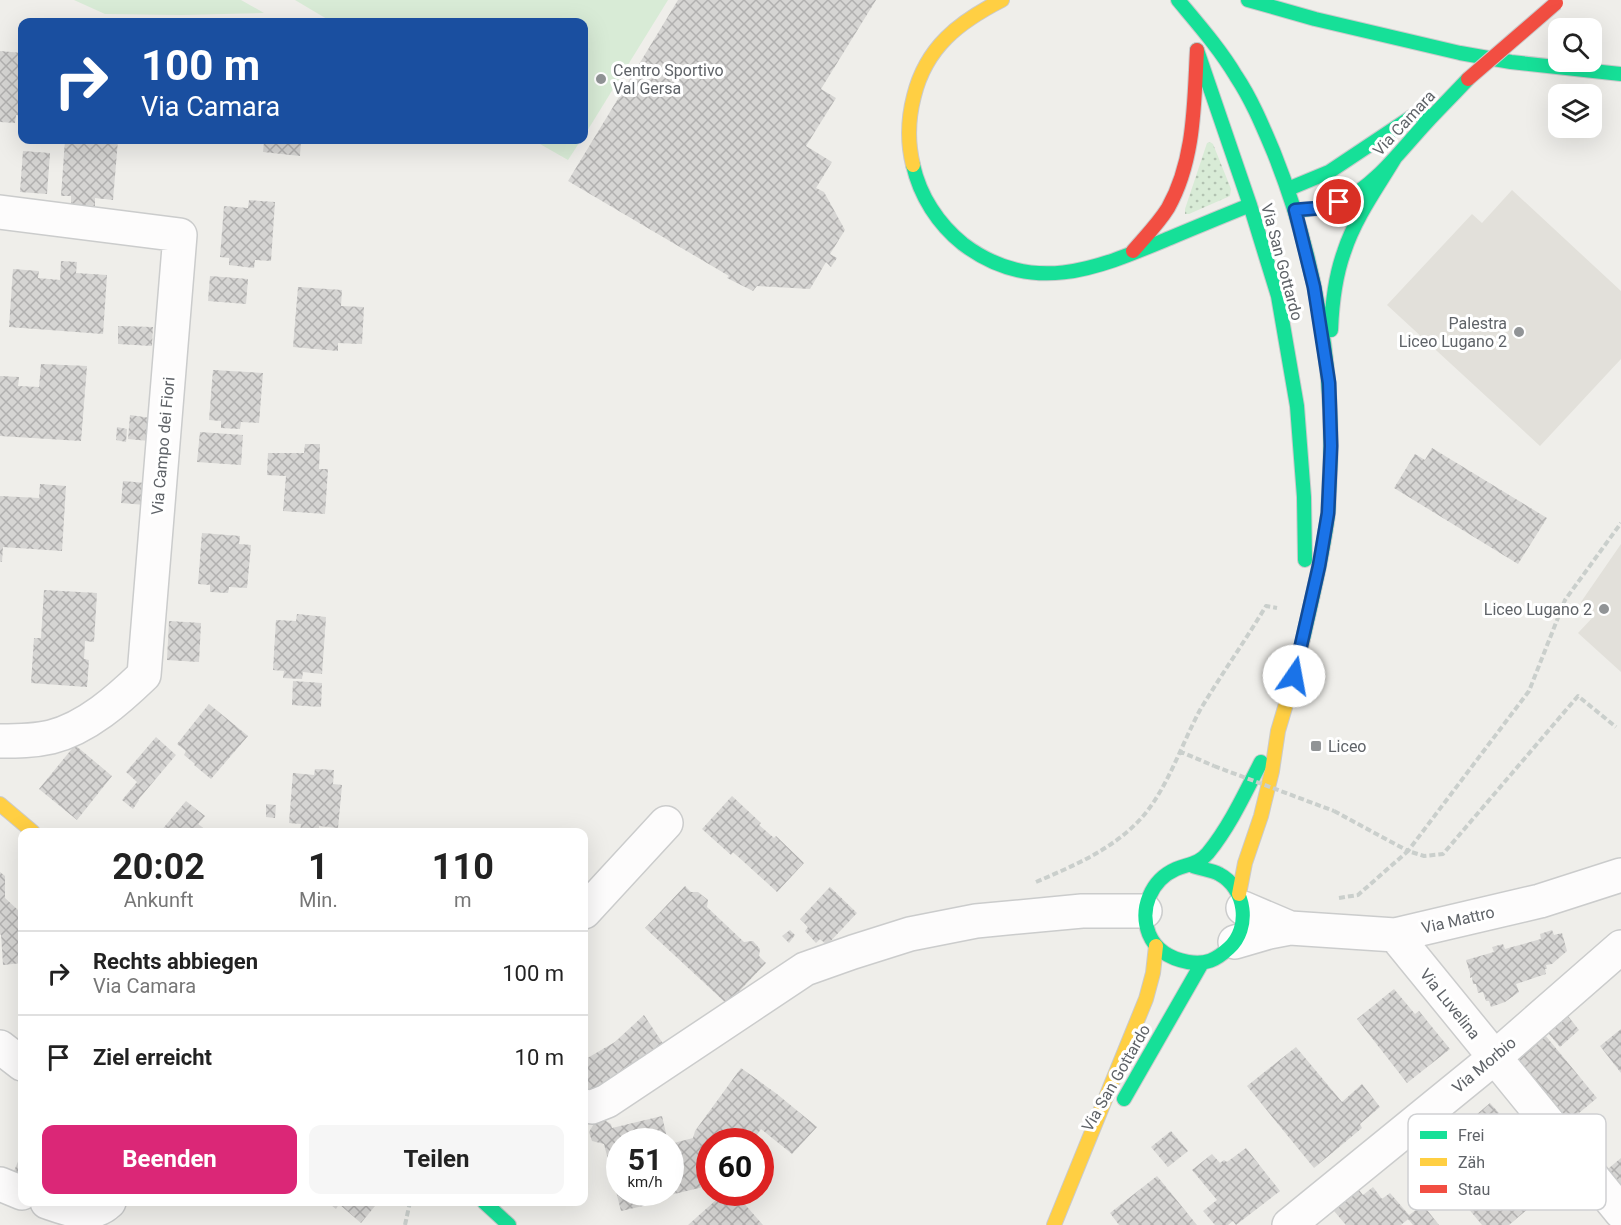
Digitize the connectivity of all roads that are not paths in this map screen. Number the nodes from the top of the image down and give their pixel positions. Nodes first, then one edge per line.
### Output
1 (1002, 0) edge
2 (1178, 0) edge
3 (1248, 0) edge
4 (1557, 2) edge
5 (1197, 50) junction
6 (1621, 74) edge
7 (1468, 80) junction
8 (1395, 158) junction
9 (1283, 191) junction
10 (1257, 204) junction
11 (1289, 209) junction
12 (0, 212) edge
13 (1131, 254) junction
14 (1329, 383) junction
15 (1307, 615) junction
16 (1278, 731) junction
17 (0, 741) edge
18 (0, 804) edge
19 (666, 823) dead end
20 (28, 828) edge
21 (1193, 866) junction
22 (1621, 875) edge
23 (1241, 901) junction
24 (588, 908) edge
25 (1145, 911) junction
26 (1290, 928) junction
27 (1395, 935) junction
28 (1235, 942) junction
29 (1156, 946) junction
30 (1621, 948) edge
31 (1202, 963) junction
32 (0, 1047) edge
33 (1494, 1058) junction
34 (18, 1061) edge
35 (588, 1106) edge
36 (1425, 1114) edge
37 (1540, 1114) edge
38 (1408, 1128) edge
39 (0, 1184) edge
40 (18, 1191) edge
41 (1606, 1194) edge
42 (59, 1206) edge
43 (104, 1206) edge
44 (488, 1206) edge
45 (1060, 1210) junction
46 (1621, 1212) edge
47 (509, 1225) edge
48 (1054, 1225) edge
49 (1289, 1225) edge

1 - 13 main road
2 - 5 main road, Via San Gottardo
2 - 9 main road, Via San Gottardo
3 - 6 main road
4 - 7 main road, Via Camara, bridge
5 - 10 main road, Via San Gottardo
5 - 13 main road
7 - 8 main road, Via Camara
7 - 9 main road, Via Camara
8 - 11 main road, Via Camara
8 - 14 main road
9 - 11 main road, Via San Gottardo
10 - 13 main road
10 - 15 main road, Via San Gottardo
11 - 14 main road, Via San Gottardo
12 - 17 street, Via Campo dei Fiori
14 - 15 main road, Via San Gottardo
15 - 16 main road, Via San Gottardo
16 - 21 main road, Via San Gottardo
16 - 23 main road, Via San Gottardo
18 - 20 main road
19 - 24 street
21 - 23 main road
21 - 25 main road
22 - 27 street, Via Mattro
23 - 26 street, Via Mattro
23 - 28 main road
25 - 29 main road
25 - 35 street
26 - 27 street, Via Mattro
26 - 28 street, Via Mattro
27 - 33 street, Via Luvelina
28 - 31 main road
29 - 31 main road
29 - 45 main road, Via San Gottardo
30 - 33 street, Via Morbio
31 - 45 main road, Via San Gottardo
32 - 34 street
33 - 36 street, Via Morbio
33 - 37 street, Via Luvelina
38 - 49 street, Via Morbio
39 - 40 street
41 - 46 street, Via Luvelina
42 - 43 street
44 - 47 main road
45 - 48 main road, Via San Gottardo

